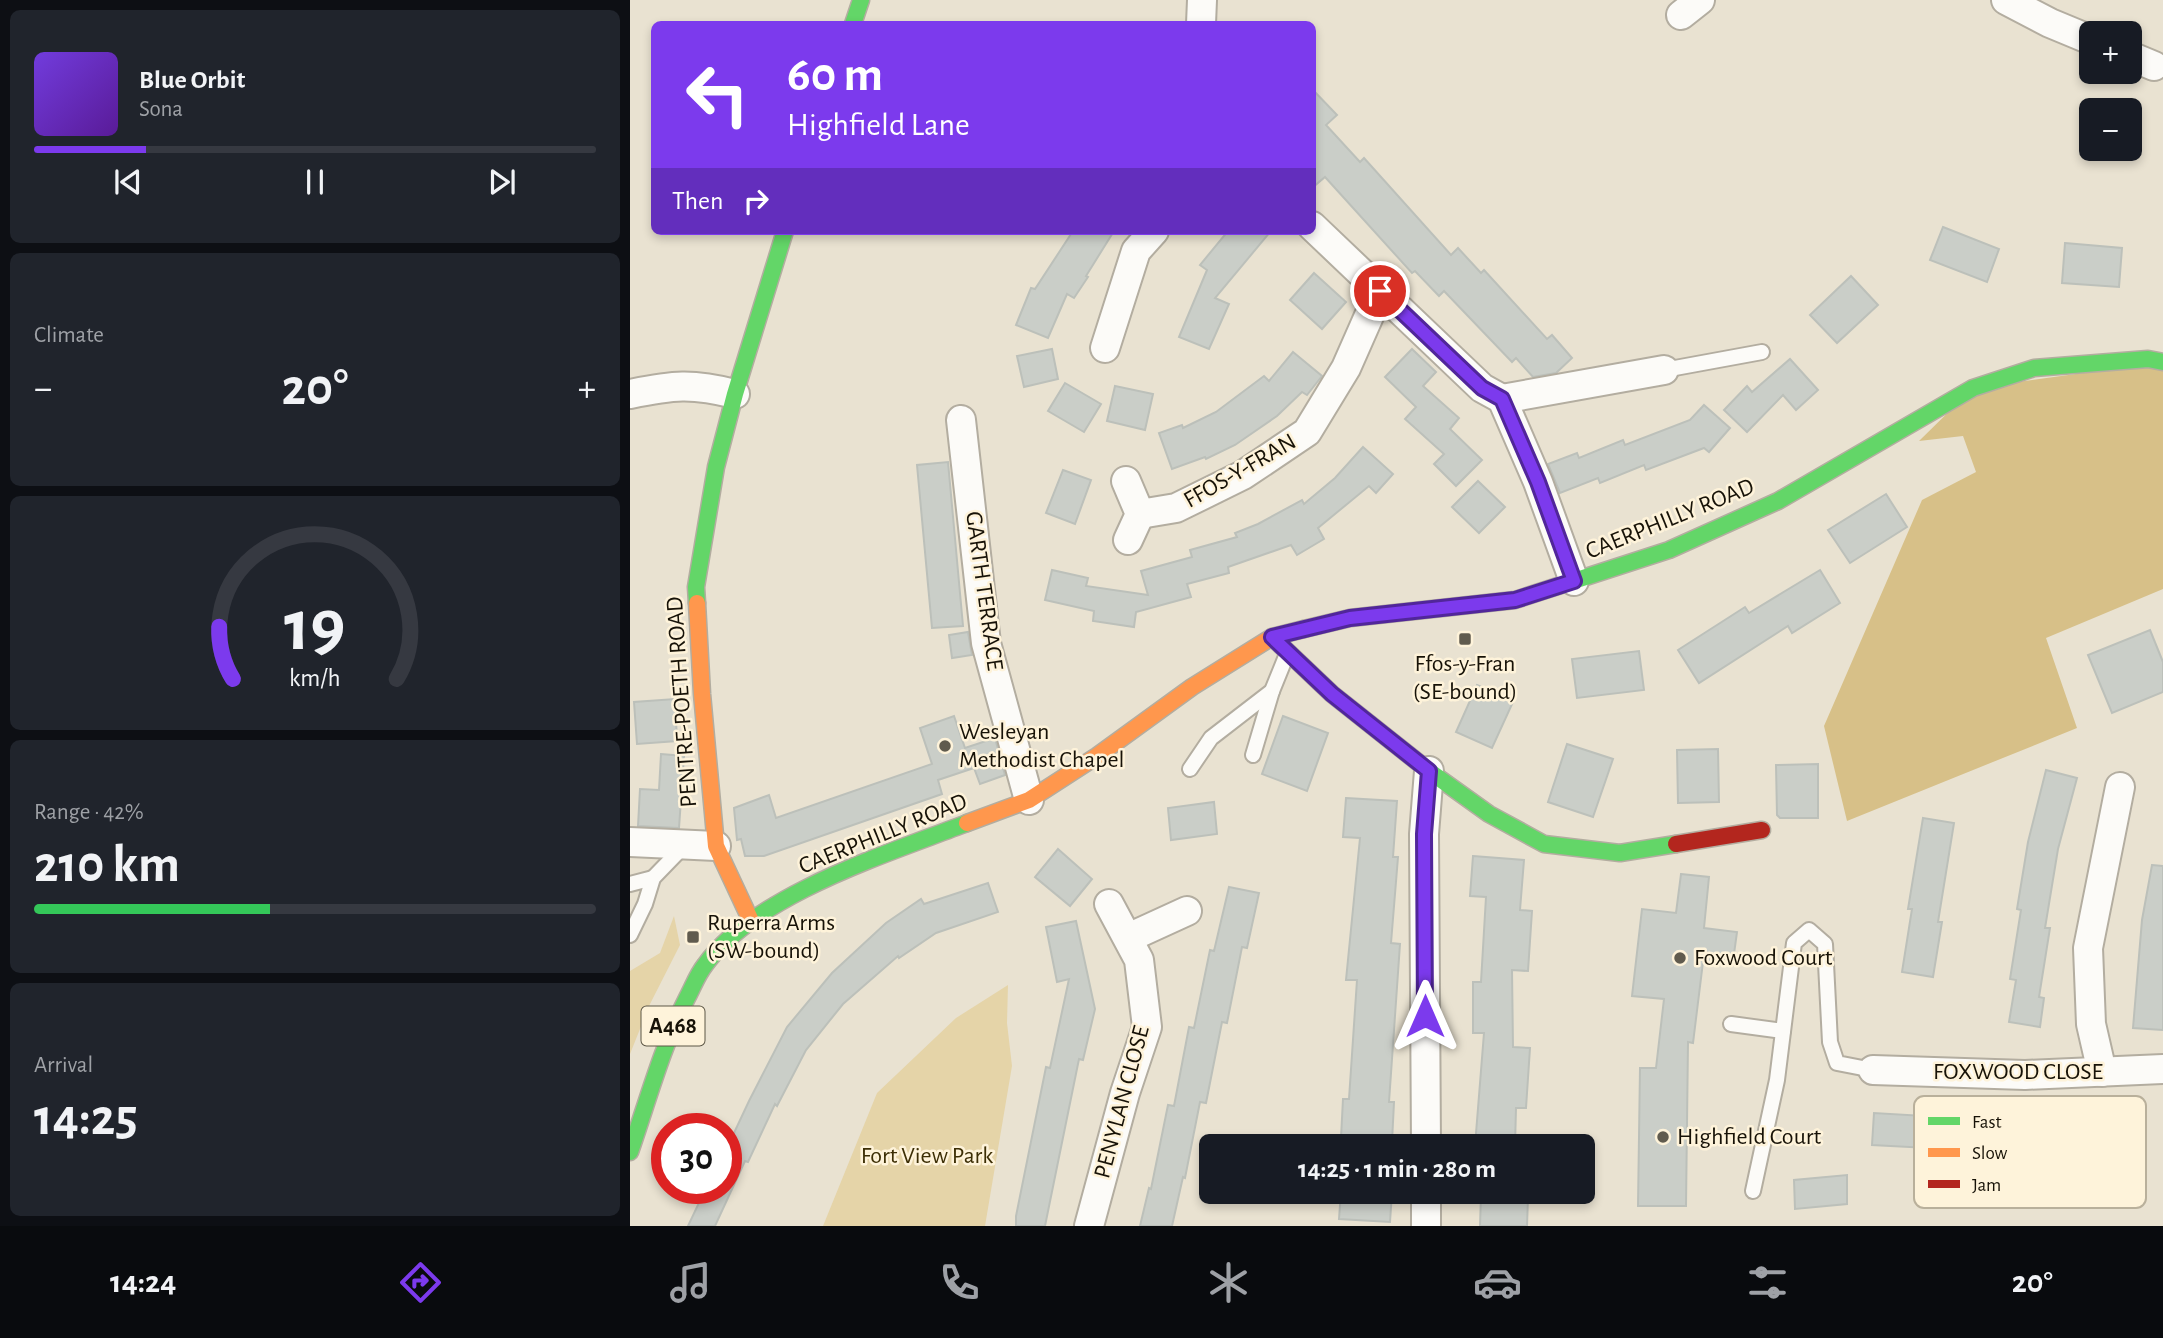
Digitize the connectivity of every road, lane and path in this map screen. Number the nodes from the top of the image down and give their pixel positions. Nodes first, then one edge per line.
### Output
1 (861, 0) edge
2 (1202, 0) edge
3 (2006, 0) edge
4 (854, 21) edge
5 (1200, 21) edge
6 (2079, 35) edge
7 (1316, 230) edge
8 (784, 235) edge
9 (1150, 235) edge
10 (1380, 291) junction
11 (1105, 348) dead end
12 (1762, 352) dead end
13 (2163, 362) edge
14 (1664, 370) joint
15 (630, 394) edge
16 (735, 394) junction
17 (1502, 399) junction
18 (961, 420) dead end
19 (1126, 481) dead end
20 (1140, 514) junction
21 (1128, 540) dead end
22 (1574, 581) junction
23 (1272, 637) junction
24 (1288, 652) junction
25 (1272, 691) junction
26 (1253, 755) dead end
27 (1191, 769) dead end
28 (1429, 771) junction
29 (2120, 787) dead end
30 (1029, 800) junction
31 (1762, 830) dead end
32 (630, 842) edge
33 (684, 846) junction
34 (716, 846) junction
35 (653, 878) junction
36 (630, 884) edge
37 (1109, 904) dead end
38 (1187, 911) dead end
39 (751, 921) junction
40 (630, 935) edge
41 (1128, 938) junction
42 (1731, 1024) dead end
43 (1783, 1031) junction
44 (2163, 1069) edge
45 (1873, 1070) joint
46 (2102, 1072) junction
47 (1426, 1134) edge
48 (630, 1152) edge
49 (1753, 1191) dead end
50 (1426, 1204) edge
51 (1088, 1226) edge
52 (1426, 1226) edge

1 - 4 main road
2 - 5 street
3 - 6 street
7 - 10 street
8 - 16 main road, PENTRE-POETH ROAD
9 - 11 street
10 - 17 street
10 - 20 street, FFOS-Y-FRAN
12 - 14 lane
13 - 22 main road, CAERPHILLY ROAD / A468
14 - 17 street
15 - 16 street
16 - 34 main road, PENTRE-POETH ROAD
17 - 22 street
18 - 30 street, GARTH TERRACE
19 - 20 street
20 - 21 street
22 - 23 main road, CAERPHILLY ROAD / A468
23 - 24 main road
23 - 30 main road, CAERPHILLY ROAD / A468
24 - 25 lane
24 - 28 main road
25 - 26 lane
25 - 27 lane
28 - 31 main road
28 - 47 street
29 - 46 street
30 - 39 main road, CAERPHILLY ROAD / A468
32 - 33 street
33 - 34 street
33 - 35 lane
34 - 39 main road, PENTRE-POETH ROAD
35 - 36 lane
35 - 40 lane
37 - 41 street, PENYLAN CLOSE
38 - 41 street
39 - 48 main road, CAERPHILLY ROAD / A468
41 - 51 street, PENYLAN CLOSE
42 - 43 lane
43 - 45 lane
43 - 49 lane
44 - 46 street, FOXWOOD CLOSE
45 - 46 street, FOXWOOD CLOSE
50 - 52 street

